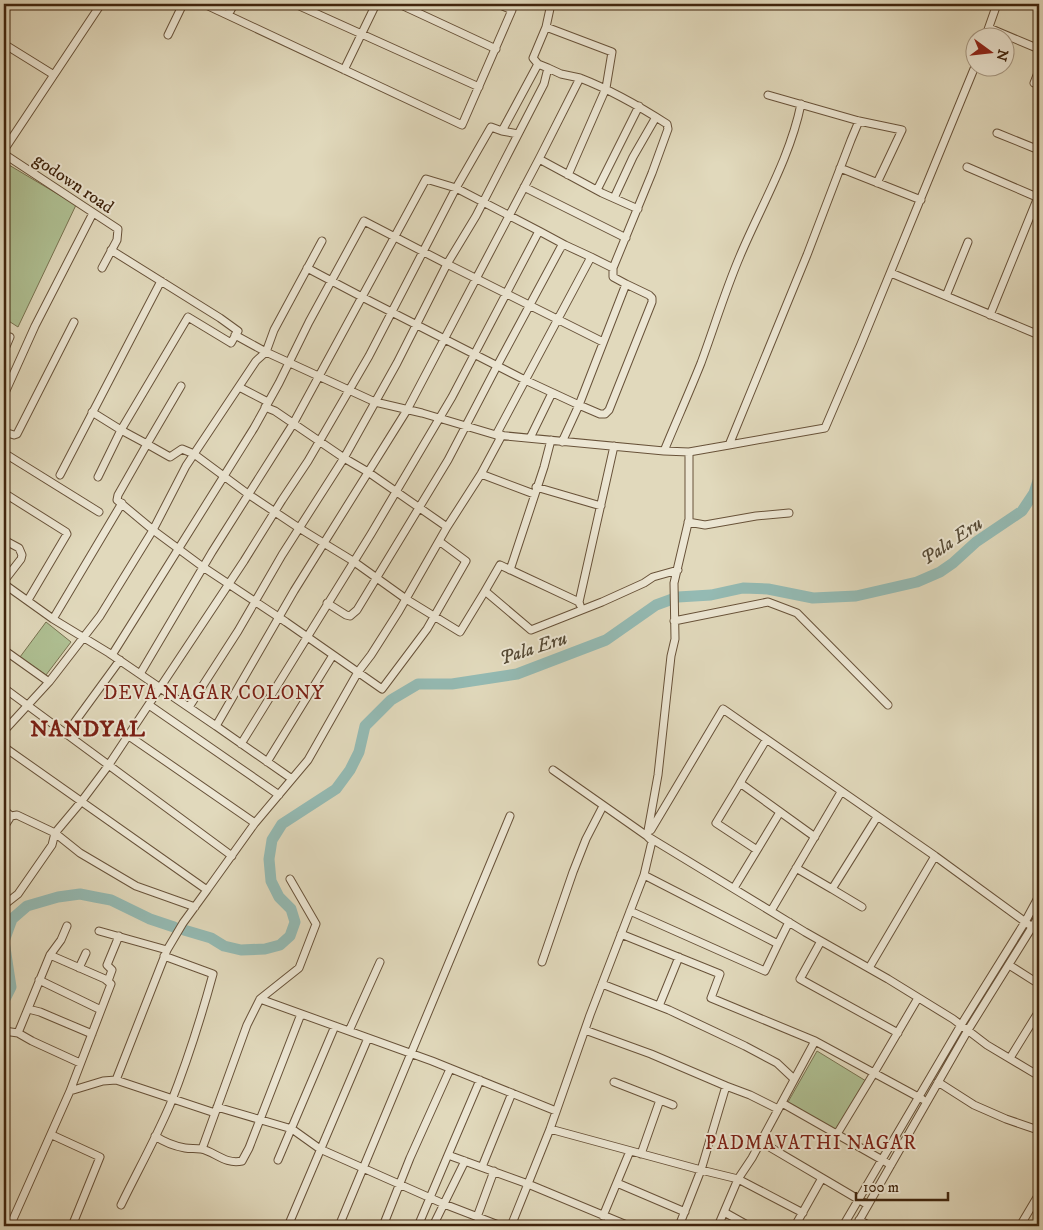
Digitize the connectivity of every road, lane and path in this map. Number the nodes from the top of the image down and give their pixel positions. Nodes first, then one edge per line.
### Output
1 (101, 4) edge
2 (183, 4) edge
3 (204, 4) edge
4 (234, 4) edge
5 (295, 4) edge
6 (376, 4) edge
7 (399, 4) edge
8 (498, 4) edge
9 (551, 4) edge
10 (998, 4) edge
11 (228, 15) junction
12 (546, 27) junction
13 (989, 28) edge
14 (361, 34) junction
15 (168, 35) dead end
16 (1016, 39) edge
17 (4, 44) edge
18 (496, 49) junction
19 (1039, 49) edge
20 (538, 64) junction
21 (548, 68) junction
22 (344, 70) junction
23 (1039, 70) edge
24 (54, 75) junction
25 (580, 78) junction
26 (970, 78) edge
27 (1034, 83) dead end
28 (479, 87) junction
29 (606, 88) junction
30 (768, 95) dead end
31 (801, 104) junction
32 (639, 106) junction
33 (656, 117) junction
34 (860, 121) junction
35 (502, 131) junction
36 (997, 133) dead end
37 (518, 134) junction
38 (1039, 150) edge
39 (4, 152) edge
40 (539, 159) junction
41 (967, 167) dead end
42 (840, 168) junction
43 (568, 175) junction
44 (877, 182) junction
45 (524, 187) junction
46 (456, 188) junction
47 (597, 190) junction
48 (614, 198) junction
49 (1038, 198) edge
50 (921, 200) junction
51 (483, 202) junction
52 (638, 209) junction
53 (93, 213) junction
54 (508, 215) junction
55 (539, 231) junction
56 (395, 238) junction
57 (626, 238) junction
58 (322, 241) dead end
59 (968, 242) dead end
60 (565, 245) junction
61 (112, 250) junction
62 (423, 252) junction
63 (591, 257) junction
64 (447, 264) junction
65 (102, 268) dead end
66 (308, 268) junction
67 (613, 268) junction
68 (890, 273) junction
69 (476, 279) junction
70 (331, 280) junction
71 (161, 281) junction
72 (626, 284) junction
73 (505, 294) junction
74 (946, 296) junction
75 (362, 297) junction
76 (529, 306) junction
77 (393, 312) junction
78 (990, 315) junction
79 (558, 319) junction
80 (74, 322) dead end
81 (416, 323) junction
82 (1039, 333) edge
83 (235, 335) junction
84 (10, 337) dead end
85 (444, 338) junction
86 (604, 342) junction
87 (4, 351) edge
88 (266, 352) junction
89 (474, 353) junction
90 (289, 362) junction
91 (497, 366) junction
92 (319, 377) junction
93 (525, 380) junction
94 (182, 386) dead end
95 (239, 387) junction
96 (349, 389) junction
97 (552, 393) junction
98 (4, 395) edge
99 (375, 402) junction
100 (267, 404) junction
101 (579, 405) junction
102 (407, 410) junction
103 (92, 412) junction
104 (439, 418) junction
105 (293, 424) junction
106 (467, 427) junction
107 (121, 430) junction
108 (4, 432) edge
109 (499, 435) junction
110 (530, 438) junction
111 (551, 440) junction
112 (319, 442) junction
113 (562, 442) junction
114 (147, 444) junction
115 (729, 445) junction
116 (614, 446) junction
117 (664, 451) junction
118 (689, 452) junction
119 (4, 453) edge
120 (194, 454) junction
121 (344, 458) junction
122 (368, 472) junction
123 (481, 474) junction
124 (60, 475) dead end
125 (224, 475) junction
126 (98, 477) dead end
127 (535, 491) junction
128 (4, 493) edge
129 (396, 493) junction
130 (248, 494) junction
131 (122, 503) junction
132 (601, 506) junction
133 (420, 509) junction
134 (275, 511) junction
135 (99, 512) dead end
136 (789, 513) dead end
137 (688, 522) junction
138 (447, 527) junction
139 (299, 528) junction
140 (153, 530) junction
141 (4, 540) edge
142 (439, 541) junction
143 (324, 542) junction
144 (179, 550) junction
145 (353, 561) junction
146 (203, 567) junction
147 (510, 570) junction
148 (678, 570) junction
149 (377, 577) junction
150 (4, 582) edge
151 (229, 584) junction
152 (485, 590) junction
153 (406, 599) junction
154 (28, 600) junction
155 (254, 602) junction
156 (579, 602) junction
157 (327, 603) junction
158 (582, 611) junction
159 (435, 616) junction
160 (279, 617) junction
161 (53, 619) junction
162 (674, 621) junction
163 (308, 636) junction
164 (84, 637) junction
165 (4, 650) edge
166 (112, 655) junction
167 (333, 655) junction
168 (120, 660) junction
169 (358, 672) junction
170 (140, 674) junction
171 (49, 682) junction
172 (4, 688) edge
173 (160, 688) junction
174 (27, 705) junction
175 (149, 705) junction
176 (888, 705) dead end
177 (189, 707) junction
178 (216, 726) junction
179 (4, 731) edge
180 (66, 734) junction
181 (128, 736) junction
182 (766, 740) junction
183 (241, 744) junction
184 (4, 747) edge
185 (267, 762) junction
186 (108, 766) junction
187 (553, 770) dead end
188 (292, 779) junction
189 (742, 780) junction
190 (841, 792) junction
191 (279, 795) junction
192 (81, 802) junction
193 (604, 806) junction
194 (4, 810) edge
195 (780, 812) junction
196 (11, 816) junction
197 (510, 816) dead end
198 (877, 817) junction
199 (255, 823) junction
200 (4, 827) edge
201 (55, 833) junction
202 (647, 836) junction
203 (815, 837) junction
204 (757, 850) junction
205 (232, 856) junction
206 (935, 856) junction
207 (796, 868) junction
208 (644, 875) junction
209 (290, 879) dead end
210 (734, 888) junction
211 (832, 889) junction
212 (207, 890) junction
213 (1039, 896) edge
214 (4, 905) edge
215 (862, 906) dead end
216 (195, 907) junction
217 (630, 911) junction
218 (771, 911) junction
219 (1039, 916) edge
220 (789, 922) junction
221 (1025, 922) junction
222 (67, 926) dead end
223 (1036, 930) edge
224 (99, 931) dead end
225 (621, 934) junction
226 (118, 936) junction
227 (821, 941) junction
228 (778, 944) junction
229 (86, 953) dead end
230 (165, 953) junction
231 (50, 955) junction
232 (679, 957) junction
233 (380, 962) dead end
234 (542, 962) dead end
235 (1009, 965) junction
236 (79, 968) junction
237 (869, 968) junction
238 (39, 980) junction
239 (108, 981) junction
240 (602, 984) junction
241 (1039, 984) edge
242 (918, 998) junction
243 (260, 999) junction
244 (659, 1006) junction
245 (28, 1009) junction
246 (101, 1010) junction
247 (1039, 1011) edge
248 (301, 1014) junction
249 (961, 1025) junction
250 (335, 1026) junction
251 (585, 1030) junction
252 (968, 1030) junction
253 (4, 1031) edge
254 (348, 1031) junction
255 (18, 1033) junction
256 (898, 1033) junction
257 (92, 1034) junction
258 (368, 1038) junction
259 (815, 1041) junction
260 (410, 1054) junction
261 (1010, 1058) junction
262 (80, 1063) junction
263 (450, 1069) junction
264 (874, 1073) junction
265 (1039, 1076) edge
266 (794, 1079) junction
267 (116, 1080) junction
268 (480, 1080) junction
269 (614, 1082) dead end
270 (938, 1082) junction
271 (726, 1086) junction
272 (70, 1091) junction
273 (512, 1093) junction
274 (919, 1097) junction
275 (172, 1099) junction
276 (660, 1100) junction
277 (927, 1102) junction
278 (673, 1105) dead end
279 (780, 1106) junction
280 (216, 1110) junction
281 (556, 1111) junction
282 (260, 1119) junction
283 (292, 1129) junction
284 (550, 1129) junction
285 (1038, 1130) edge
286 (836, 1134) junction
287 (52, 1135) junction
288 (155, 1136) junction
289 (760, 1142) junction
290 (202, 1149) junction
291 (320, 1149) junction
292 (630, 1151) junction
293 (640, 1154) junction
294 (448, 1155) junction
295 (278, 1160) dead end
296 (882, 1160) junction
297 (465, 1161) junction
298 (891, 1164) junction
299 (482, 1167) junction
300 (363, 1168) junction
301 (701, 1170) junction
302 (494, 1171) junction
303 (822, 1178) junction
304 (738, 1179) junction
305 (617, 1183) junction
306 (400, 1184) junction
307 (528, 1184) junction
308 (1039, 1194) edge
309 (430, 1198) junction
310 (859, 1200) junction
311 (444, 1204) junction
312 (868, 1205) junction
313 (121, 1206) dead end
314 (685, 1212) junction
315 (724, 1212) junction
316 (803, 1212) junction
317 (603, 1216) junction
318 (477, 1217) junction
319 (858, 1223) edge
320 (10, 1226) edge
321 (72, 1226) edge
322 (288, 1226) edge
323 (339, 1226) edge
324 (383, 1226) edge
325 (418, 1226) edge
326 (433, 1226) edge
327 (501, 1226) edge
328 (511, 1226) edge
329 (629, 1226) edge
330 (679, 1226) edge
331 (718, 1226) edge
332 (749, 1226) edge
333 (795, 1226) edge
334 (843, 1226) edge
335 (870, 1226) edge
336 (1020, 1226) edge

1 - 24 street, godown road
2 - 15 street
3 - 11 street
4 - 11 street
5 - 14 street
6 - 14 street
7 - 18 street
8 - 18 street
9 - 12 street
10 - 13 street
11 - 22 street
12 - 20 street
12 - 29 street
14 - 22 street
14 - 28 street
16 - 19 street
17 - 24 street
18 - 28 street
20 - 21 street
20 - 35 street
21 - 25 street
21 - 37 street
22 - 28 street
23 - 27 street
24 - 39 street, godown road
25 - 29 street
25 - 40 street
26 - 50 street
29 - 32 street
29 - 43 street
30 - 31 street
31 - 34 street
31 - 117 street
32 - 33 street
32 - 47 street
33 - 48 street
33 - 52 street
34 - 42 street
34 - 44 street
35 - 37 street
35 - 46 street
36 - 38 street
37 - 51 street
39 - 53 street, godown road
40 - 43 street
40 - 45 street
41 - 49 street
42 - 44 street
42 - 115 street
43 - 47 street
44 - 50 street
45 - 54 street
45 - 57 street
46 - 51 street
46 - 56 street
46 - 62 street
47 - 48 street
48 - 52 street
49 - 78 street
50 - 68 street
51 - 54 street
51 - 64 street
52 - 57 street
53 - 61 street, godown road
53 - 98 street
54 - 55 street
54 - 69 street
55 - 60 street
55 - 73 street
56 - 62 street
56 - 70 street
56 - 75 street
57 - 67 street
58 - 66 street
59 - 74 street
60 - 63 street
60 - 76 street
61 - 65 street, godown road
61 - 71 street
62 - 64 street
62 - 77 street
63 - 67 street
63 - 79 street
64 - 69 street
64 - 81 street
66 - 70 street
66 - 88 street
67 - 72 street
68 - 74 street
68 - 115 street
69 - 73 street
69 - 85 street
70 - 75 street
70 - 90 street
71 - 83 street
71 - 103 street
72 - 86 street
72 - 101 street
73 - 76 street
73 - 89 street
74 - 78 street
75 - 77 street
75 - 92 street
76 - 79 street
76 - 91 street
77 - 81 street
77 - 96 street
78 - 82 street
79 - 86 street
79 - 93 street
80 - 108 street
81 - 85 street
81 - 99 street
83 - 88 street
83 - 107 street
84 - 87 street
85 - 89 street
85 - 102 street
86 - 101 street
88 - 90 street
88 - 95 street
89 - 91 street
89 - 104 street
90 - 92 street
90 - 100 street
91 - 93 street
91 - 106 street
92 - 96 street
92 - 105 street
93 - 97 street
93 - 109 street
94 - 114 street
95 - 100 street
95 - 120 street
96 - 99 street
96 - 112 street
97 - 101 street
97 - 110 street
99 - 102 street
99 - 121 street
100 - 105 street
100 - 125 street
101 - 113 street
102 - 104 street
102 - 122 street
103 - 107 street
103 - 124 street
104 - 106 street
104 - 129 street
105 - 112 street
105 - 130 street
106 - 109 street
106 - 133 street
107 - 114 street
107 - 126 street
109 - 110 street
109 - 123 street
110 - 111 street
111 - 113 street
111 - 127 street
112 - 121 street
112 - 134 street
113 - 116 street
114 - 120 street
114 - 131 street
115 - 118 street
116 - 117 street
116 - 132 street
117 - 118 street
118 - 137 street
119 - 135 street
120 - 125 street
120 - 140 street
121 - 122 street
121 - 139 street
122 - 129 street
122 - 143 street
123 - 127 street
123 - 138 street
125 - 130 street
125 - 144 street
127 - 132 street
127 - 147 street
128 - 154 street
129 - 133 street
129 - 145 street
130 - 134 street
130 - 146 street
131 - 140 street
131 - 161 street
132 - 156 street
133 - 138 street
133 - 149 street
134 - 139 street
134 - 151 street
136 - 137 street
137 - 148 street
138 - 142 street
139 - 143 street
139 - 155 street
140 - 144 street
140 - 164 street
141 - 150 street
142 - 153 street
142 - 159 street
143 - 145 street
143 - 160 street
144 - 146 street
144 - 166 street
145 - 149 street
145 - 157 street
146 - 151 street
146 - 170 street
147 - 152 street
147 - 156 street
148 - 158 street
148 - 162 street
149 - 153 street
149 - 157 street
150 - 154 street
151 - 155 street
151 - 173 street
152 - 158 street
152 - 159 street
153 - 159 street
153 - 169 street
154 - 161 street
155 - 160 street
155 - 177 street
156 - 158 street
157 - 163 street
159 - 169 street
160 - 163 street
160 - 178 street
161 - 164 street
162 - 176 street
162 - 202 street
163 - 167 street
163 - 183 street
164 - 166 street
164 - 171 street
165 - 171 street
166 - 168 street
167 - 169 street
167 - 185 street
168 - 170 street
168 - 180 street
169 - 188 street
170 - 173 street
171 - 174 street
172 - 174 street
173 - 175 street
173 - 177 street
174 - 179 street
174 - 180 street
175 - 181 street
175 - 191 street
177 - 178 street
178 - 183 street
180 - 186 street
181 - 186 street
181 - 199 street
182 - 189 street
182 - 190 street
182 - 202 street
183 - 185 street
184 - 192 street
185 - 188 street
186 - 192 street
186 - 205 street
187 - 193 street
188 - 191 street
189 - 195 street
189 - 204 street
190 - 198 street
190 - 203 street
191 - 199 street
192 - 201 street
192 - 212 street
193 - 202 street
193 - 234 street
194 - 196 street
195 - 203 street
195 - 204 street
196 - 200 street
196 - 201 street
197 - 260 street
198 - 206 street
198 - 211 street
199 - 205 street
201 - 214 street
201 - 216 street
202 - 208 street
202 - 210 street
203 - 207 street
204 - 210 street
205 - 212 street
206 - 221 street
206 - 237 street
207 - 211 street
207 - 218 street
208 - 217 street
208 - 228 street
209 - 243 street
210 - 218 street
211 - 215 street
212 - 216 street
213 - 221 street
216 - 230 street
217 - 225 street
217 - 228 street
218 - 220 street
219 - 223 street
220 - 227 street
220 - 228 street
221 - 223 street
221 - 249 street
222 - 231 street
223 - 235 street
224 - 226 street
225 - 232 street
225 - 240 street
226 - 230 street
226 - 239 street
227 - 237 street
227 - 256 street
229 - 236 street
230 - 267 street
230 - 275 street
231 - 236 street
231 - 238 street
232 - 244 street
232 - 259 street
233 - 254 street
235 - 241 street
235 - 252 street
236 - 239 street
237 - 242 street
238 - 245 street
238 - 246 street
239 - 246 street
240 - 244 street
240 - 251 street
242 - 249 street
242 - 256 street
243 - 248 street
243 - 280 street
244 - 266 street
245 - 255 street
245 - 257 street
246 - 257 street
247 - 261 street
248 - 250 street
248 - 282 street
249 - 252 street
249 - 274 street
250 - 254 street
250 - 283 street
251 - 271 street
251 - 281 street
252 - 261 street
252 - 270 street
253 - 255 street
254 - 258 street
255 - 262 street
256 - 264 street
257 - 262 street
258 - 260 street
258 - 291 street
259 - 264 street
259 - 266 street
260 - 263 street
260 - 300 street
261 - 265 street
262 - 272 street
263 - 268 street
263 - 306 street
264 - 274 street
264 - 286 street
266 - 279 street
267 - 272 street
267 - 275 street
268 - 273 street
268 - 294 street
269 - 276 street
270 - 277 street
270 - 285 street
271 - 279 street
271 - 301 street
272 - 287 street
273 - 281 street
273 - 299 street
274 - 277 street
274 - 296 street
275 - 280 street
275 - 288 street
276 - 278 street
276 - 293 street
277 - 298 street
279 - 286 street
279 - 289 street
280 - 282 street
280 - 290 street
281 - 284 street
282 - 283 street
282 - 290 street
283 - 291 street
283 - 295 street
284 - 292 street
284 - 307 street
286 - 296 street
287 - 320 street
287 - 321 street
288 - 290 street
288 - 313 street
289 - 303 street
289 - 304 street
291 - 300 street
291 - 322 street
292 - 293 street
292 - 305 street
293 - 301 street
294 - 297 street
294 - 309 street
296 - 298 street
296 - 310 street
297 - 299 street
297 - 311 street
298 - 312 street
299 - 302 street
300 - 306 street
300 - 323 street
301 - 304 street
301 - 314 street
302 - 307 street
302 - 318 street
303 - 310 street
303 - 316 street
304 - 315 street
304 - 316 street
305 - 314 street
305 - 317 street
306 - 309 street
306 - 324 street
307 - 317 street
307 - 328 street
308 - 336 street
309 - 311 street
309 - 325 street
310 - 312 street
310 - 334 street
311 - 318 street
311 - 326 street
312 - 319 street
314 - 330 street
315 - 331 street
315 - 332 street
316 - 333 street
317 - 329 street
318 - 327 street
319 - 335 street

